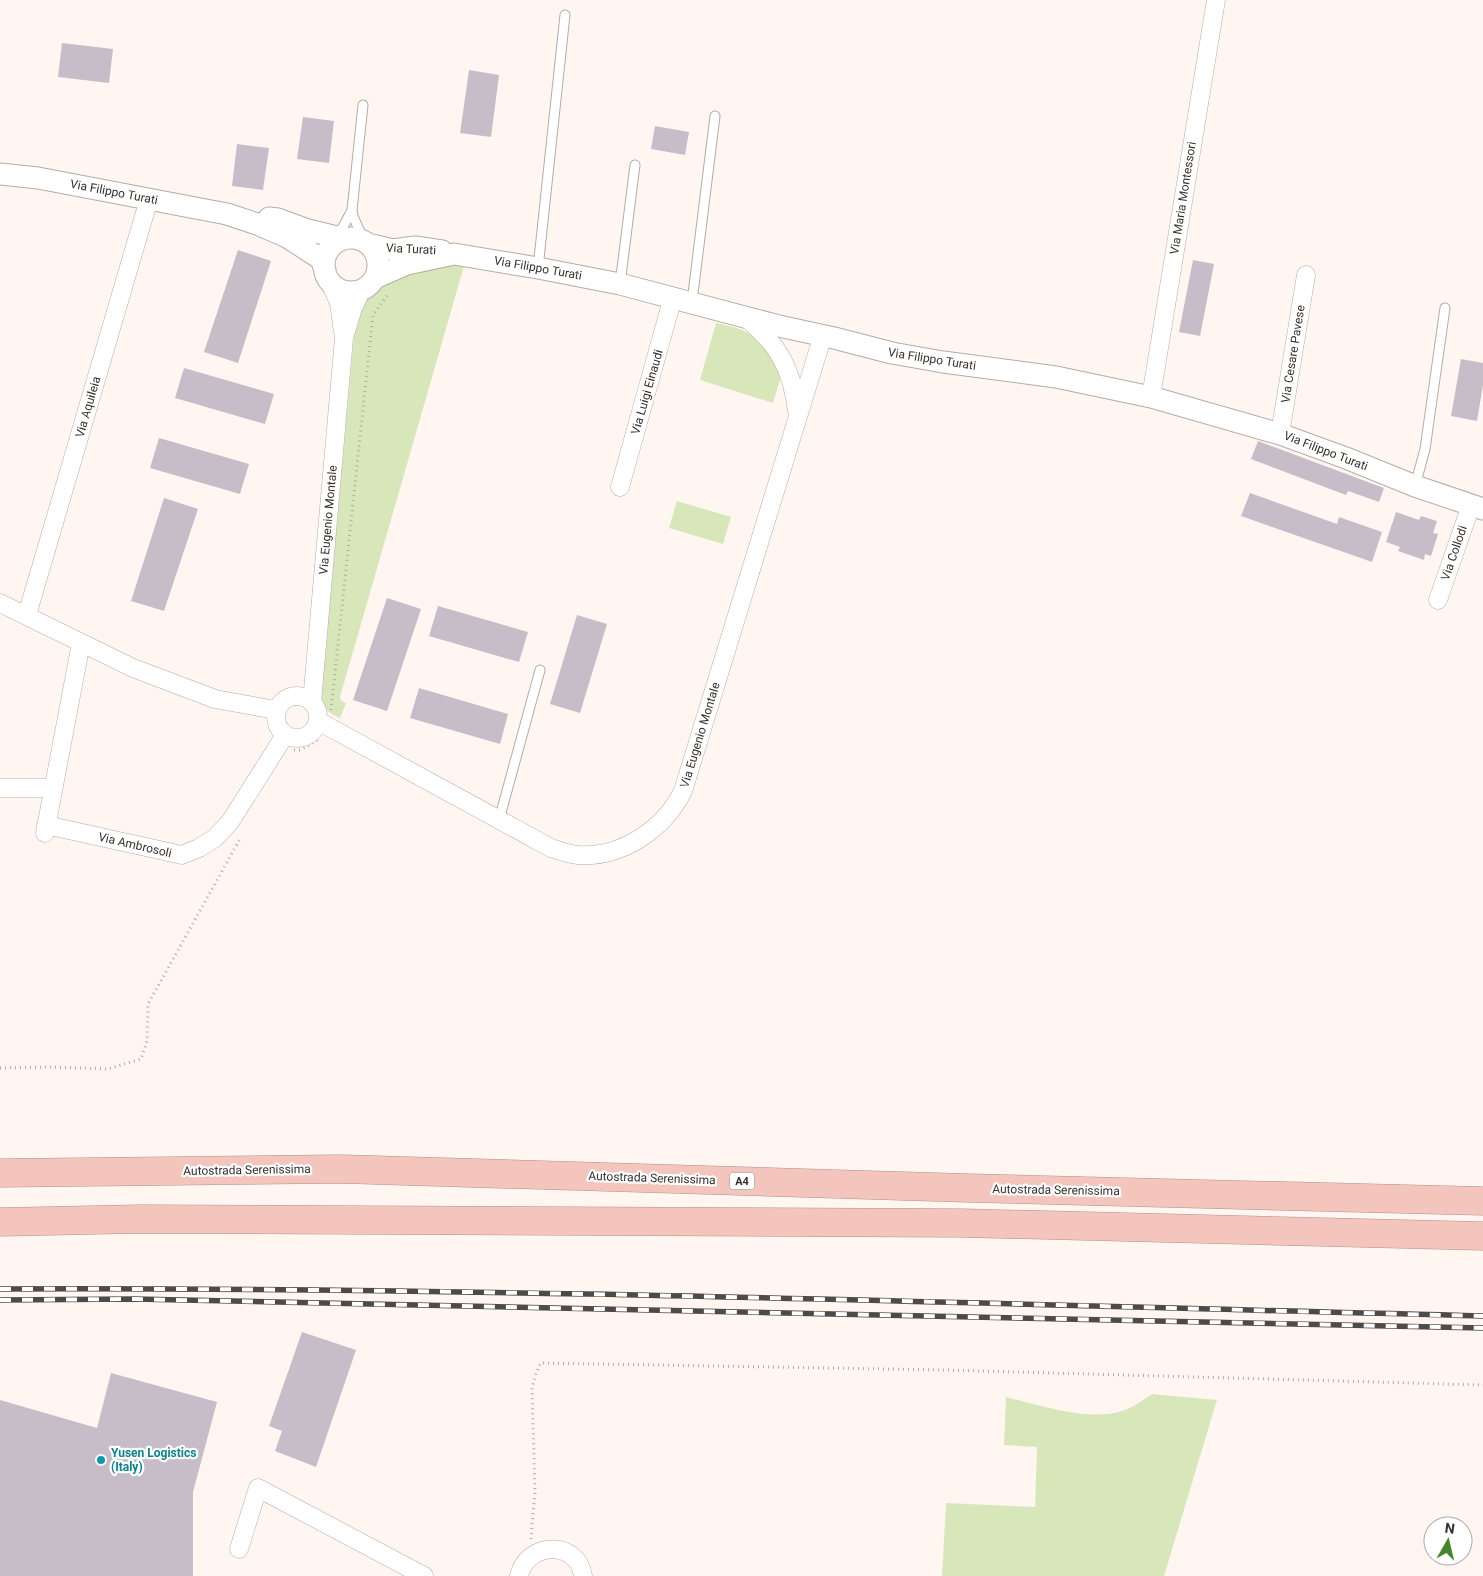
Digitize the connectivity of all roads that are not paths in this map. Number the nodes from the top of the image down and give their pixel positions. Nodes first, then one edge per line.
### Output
1 (1216, 0) edge
2 (566, 15) dead end
3 (363, 105) dead end
4 (716, 116) dead end
5 (635, 165) dead end
6 (0, 174) edge
7 (149, 199) junction
8 (352, 210) junction
9 (227, 214) junction
10 (353, 240) junction
11 (454, 254) junction
12 (538, 268) junction
13 (327, 275) junction
14 (1306, 275) dead end
15 (620, 284) junction
16 (376, 286) junction
17 (683, 299) junction
18 (1445, 308) dead end
19 (742, 316) junction
20 (823, 335) junction
21 (344, 338) junction
22 (1150, 397) junction
23 (798, 416) junction
24 (1280, 434) junction
25 (1415, 486) junction
26 (620, 487) dead end
27 (1477, 507) edge
28 (1438, 600) dead end
29 (0, 603) edge
30 (27, 615) junction
31 (81, 643) junction
32 (540, 670) dead end
33 (312, 702) junction
34 (276, 710) junction
35 (323, 724) junction
36 (287, 743) junction
37 (0, 788) edge
38 (53, 788) junction
39 (498, 820) junction
40 (0, 1173) edge
41 (1483, 1201) edge
42 (0, 1222) edge
43 (1483, 1236) edge
44 (240, 1549) dead end
45 (424, 1576) edge
46 (520, 1576) edge
47 (583, 1576) edge

1 - 22 street, Via Maria Montessori
2 - 12 lane
3 - 8 lane
4 - 17 lane
5 - 15 lane
6 - 7 street, Via Filippo Turati
7 - 9 street, Via Filippo Turati
7 - 30 street, Via Aquileia
8 - 10 lane
8 - 10 lane
9 - 10 street, Via Filippo Turati
9 - 13 street, Via Filippo Turati
10 - 11 street, Via Turati
10 - 13 street
10 - 16 street
11 - 12 street, Via Filippo Turati
11 - 16 street, Via Filippo Turati
12 - 15 street, Via Filippo Turati
13 - 16 street, Via Filippo Turati
13 - 21 street
14 - 24 street, Via Cesare Pavese
15 - 17 street, Via Filippo Turati
16 - 21 street
17 - 19 street, Via Filippo Turati
17 - 26 street, Via Luigi Einaudi
18 - 25 lane
19 - 20 street, Via Filippo Turati
19 - 23 street, Via Eugenio Montale
20 - 22 street, Via Filippo Turati
20 - 23 street, Via Eugenio Montale
21 - 33 street, Via Eugenio Montale
22 - 24 street, Via Filippo Turati
23 - 39 street, Via Eugenio Montale
24 - 25 street, Via Filippo Turati
25 - 27 street, Via Filippo Turati
27 - 28 street, Via Collodi
29 - 30 street
30 - 31 street
31 - 34 street
31 - 38 street, Via Ambrosoli
32 - 39 lane
33 - 34 street
33 - 35 street
34 - 36 street
35 - 36 street
35 - 39 street, Via Eugenio Montale
36 - 38 street, Via Ambrosoli
37 - 38 street
40 - 41 highway, Autostrada Serenissima / A4
42 - 43 highway
44 - 45 street
46 - 47 street

